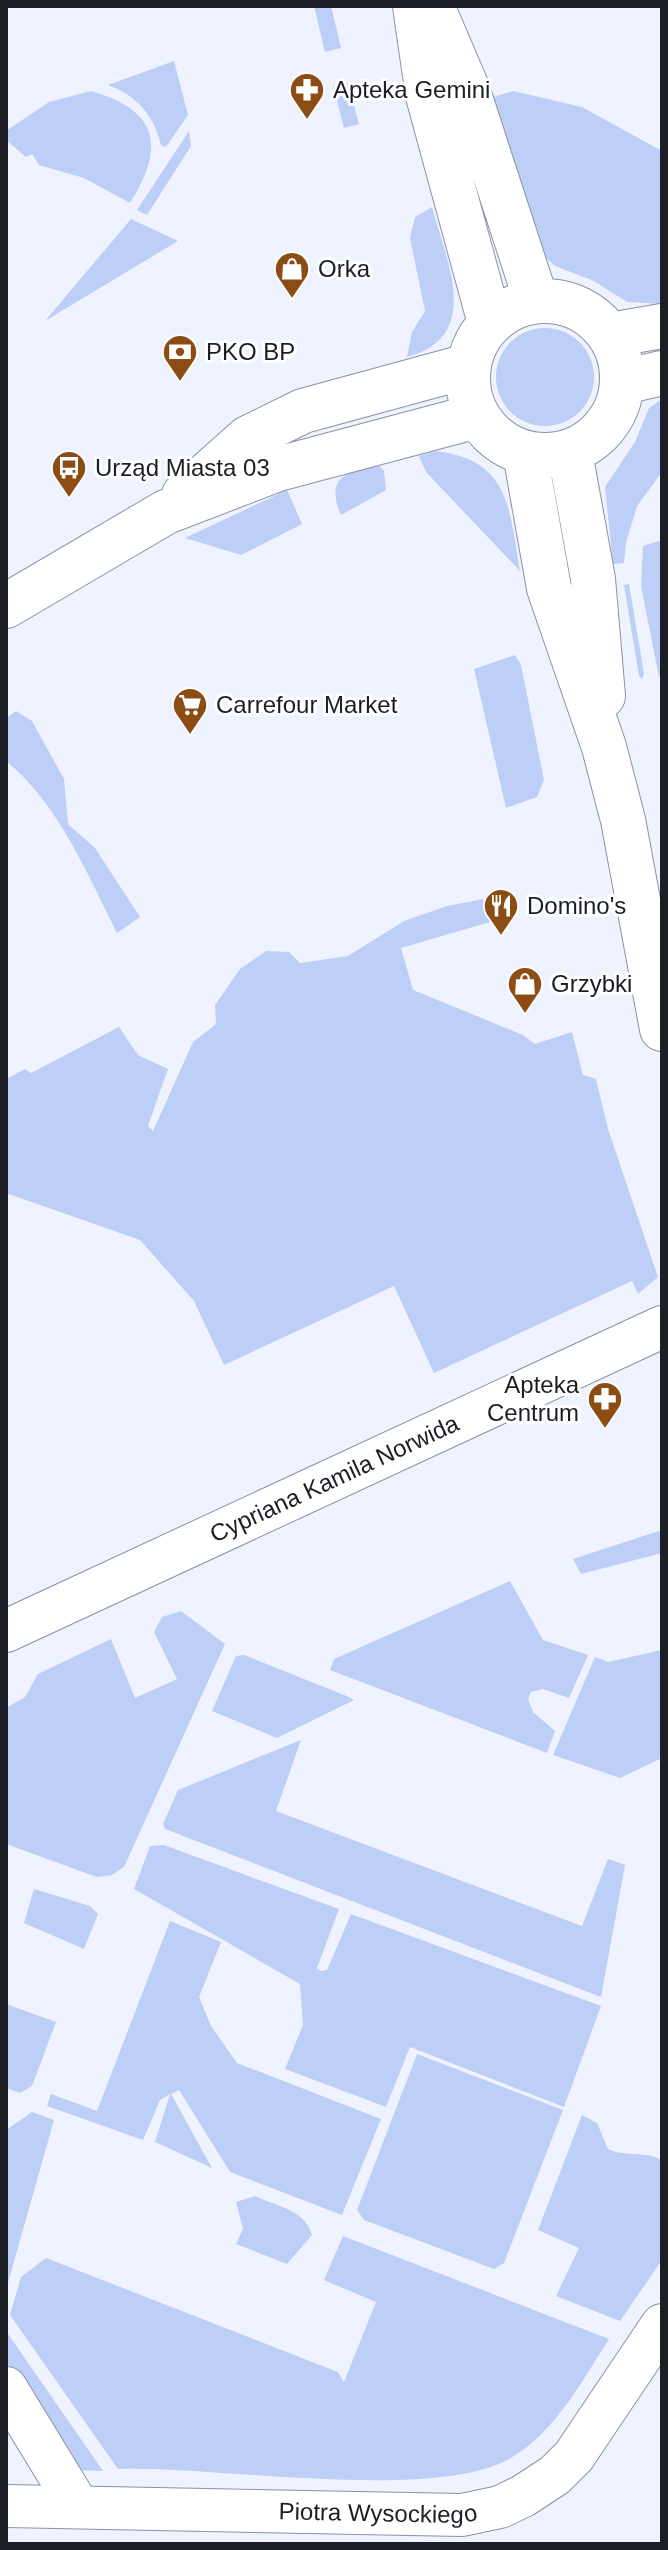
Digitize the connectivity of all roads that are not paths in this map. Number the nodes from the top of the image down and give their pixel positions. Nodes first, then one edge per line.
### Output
1 (415, 6) edge
2 (432, 6) edge
3 (536, 300) junction
4 (490, 323) junction
5 (662, 326) edge
6 (610, 335) junction
7 (468, 366) junction
8 (642, 378) edge
9 (477, 416) junction
10 (525, 453) junction
11 (570, 453) junction
12 (166, 512) junction
13 (6, 606) edge
14 (604, 747) junction
15 (662, 1029) edge
16 (662, 1327) edge
17 (6, 1631) edge
18 (662, 2325) edge
19 (6, 2388) edge
20 (6, 2506) edge
21 (78, 2506) junction

1 - 4 street
2 - 3 street
3 - 4 street
3 - 6 street
4 - 7 street
5 - 6 street
6 - 8 street
7 - 9 street
7 - 12 street
8 - 11 street
9 - 10 street
9 - 12 street
10 - 11 street
10 - 14 street
11 - 14 street
12 - 13 street
14 - 15 street
16 - 17 street, Cypriana Kamila Norwida
18 - 21 street, Piotra Wysockiego
19 - 21 street
20 - 21 street, Piotra Wysockiego

